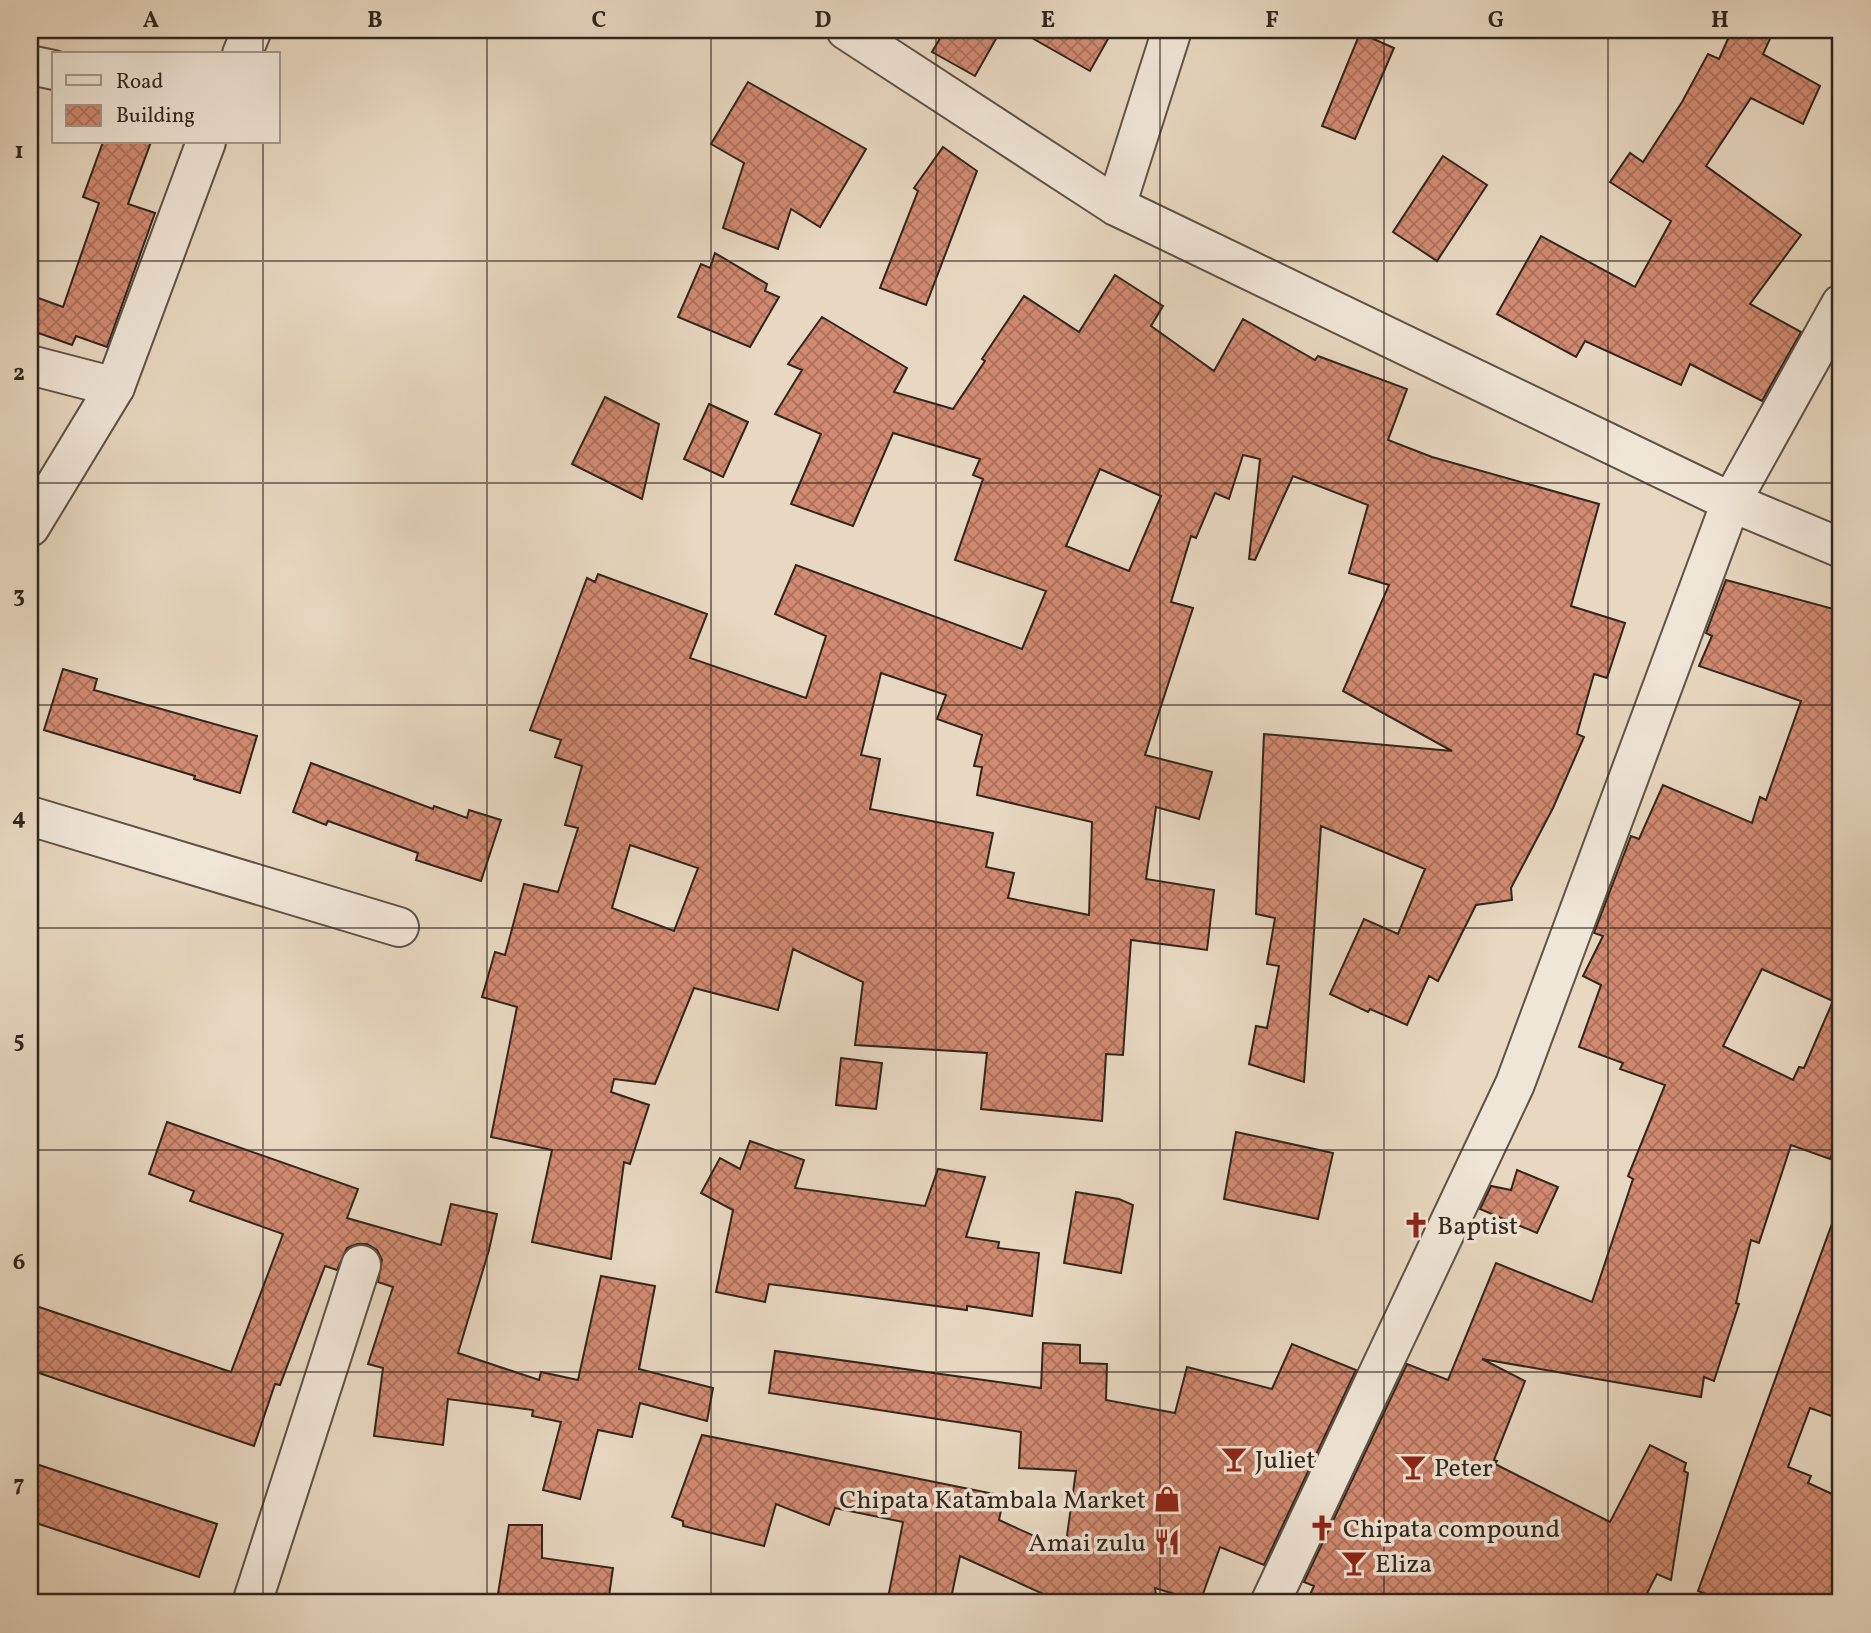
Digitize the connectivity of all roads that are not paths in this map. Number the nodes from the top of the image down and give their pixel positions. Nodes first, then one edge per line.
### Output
1 (252, 30) edge
2 (846, 30) edge
3 (1172, 30) edge
4 (243, 52) edge
5 (30, 65) edge
6 (52, 70) edge
7 (205, 144) edge
8 (1116, 206) junction
9 (1841, 304) edge
10 (30, 365) edge
11 (115, 387) junction
12 (1731, 502) junction
13 (30, 527) edge
14 (1841, 548) edge
15 (30, 816) edge
16 (399, 927) dead end
17 (360, 1265) dead end
18 (252, 1603) edge
19 (1270, 1603) edge

1 - 4 street
2 - 8 street
3 - 8 street
5 - 6 street
7 - 11 street
8 - 12 street
9 - 12 street
10 - 11 street
11 - 13 street
12 - 14 street
12 - 19 street
15 - 16 street
17 - 18 street

